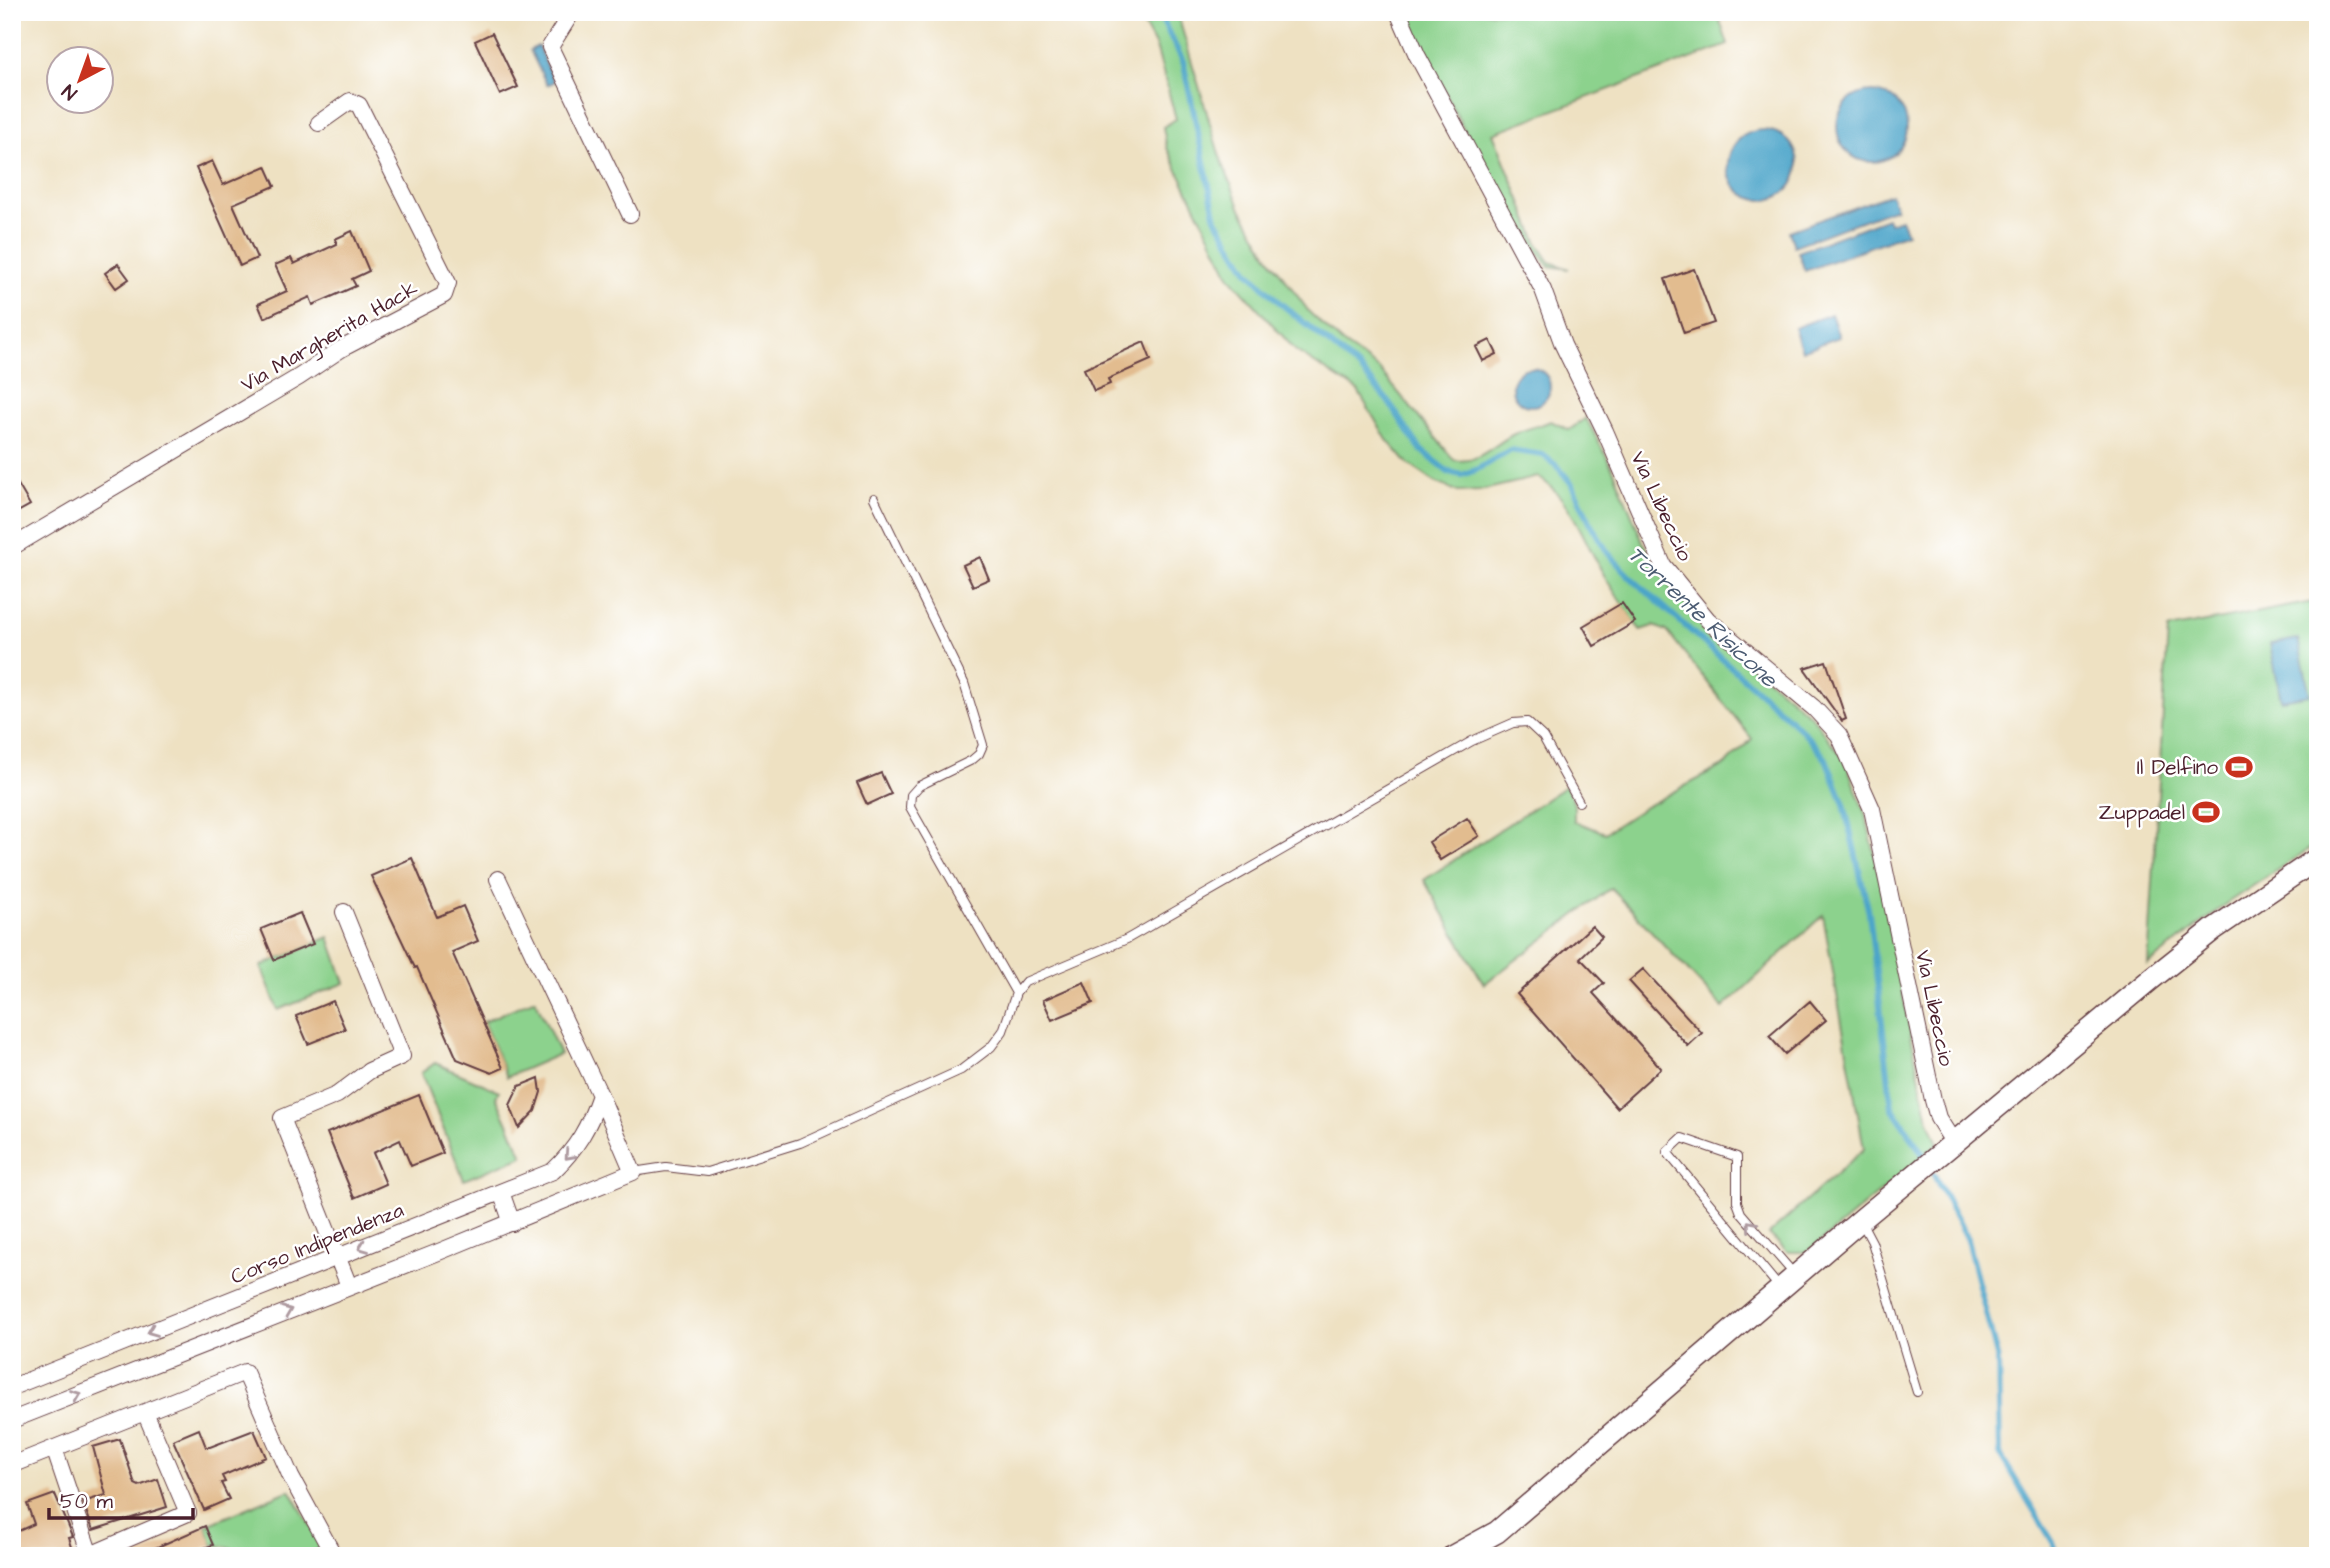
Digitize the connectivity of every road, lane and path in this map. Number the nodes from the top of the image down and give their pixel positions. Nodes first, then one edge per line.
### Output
1 (572, 12) edge
2 (1398, 12) edge
3 (319, 123) dead end
4 (630, 214) dead end
5 (874, 498) dead end
6 (12, 547) edge
7 (1579, 802) dead end
8 (2318, 858) edge
9 (498, 878) dead end
10 (344, 912) dead end
11 (1016, 993) junction
12 (600, 1095) junction
13 (1955, 1145) junction
14 (633, 1172) junction
15 (501, 1192) junction
16 (1861, 1220) junction
17 (512, 1223) junction
18 (338, 1257) junction
19 (1788, 1282) junction
20 (349, 1286) junction
21 (12, 1387) edge
22 (1917, 1392) dead end
23 (145, 1412) junction
24 (12, 1420) edge
25 (54, 1448) junction
26 (12, 1465) edge
27 (334, 1556) edge
28 (1453, 1556) edge

1 - 4 street
2 - 13 street, Via Libeccio
3 - 6 street, Via Margherita Hack
5 - 11 lane
7 - 11 lane
8 - 13 street
9 - 12 street
10 - 18 street
11 - 14 lane
12 - 14 street
12 -> 15 street, Corso Indipendenza
13 - 16 street
14 - 17 street
15 - 17 street
15 -> 18 street, Corso Indipendenza
16 - 19 street
16 - 22 lane
17 - 20 street
18 - 20 street
18 -> 21 street, Corso Indipendenza
19 -> 19 lane
19 - 28 street
24 -> 20 street
23 - 25 street
23 - 25 street
23 - 27 street
25 - 26 street

